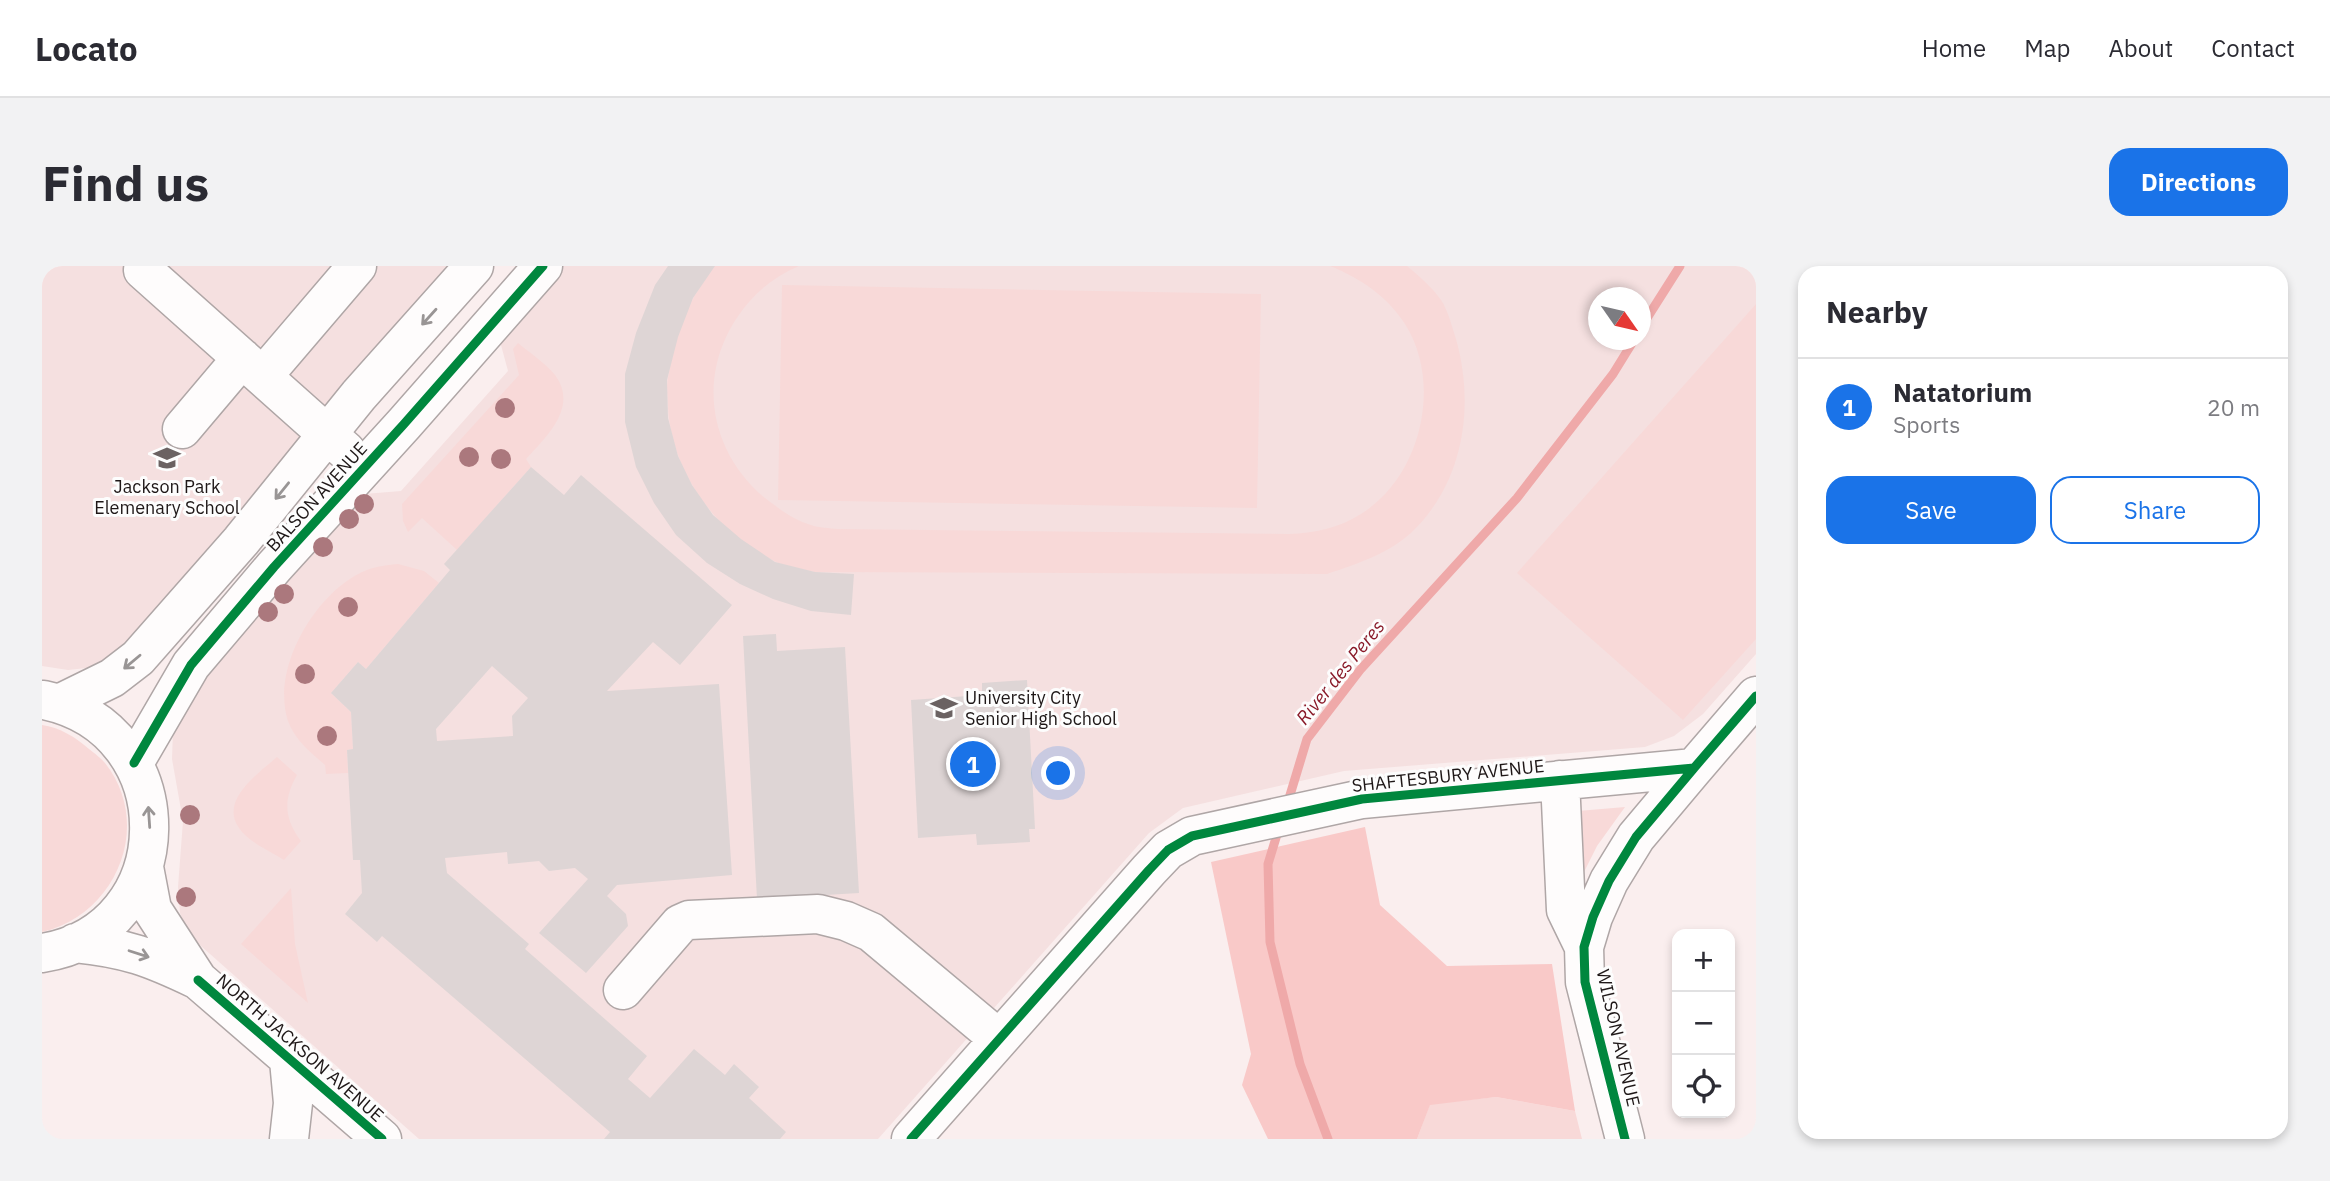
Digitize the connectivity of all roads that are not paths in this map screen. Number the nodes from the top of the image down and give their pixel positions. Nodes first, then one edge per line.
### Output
1 (146, 266) edge
2 (357, 266) edge
3 (474, 266) edge
4 (543, 266) edge
5 (253, 367) junction
6 (182, 429) dead end
7 (328, 434) junction
8 (365, 468) junction
9 (1756, 696) edge
10 (52, 701) edge
11 (134, 763) junction
12 (1694, 768) junction
13 (1560, 780) junction
14 (144, 867) junction
15 (1584, 947) junction
16 (59, 948) edge
17 (198, 980) junction
18 (623, 990) dead end
19 (999, 1039) junction
20 (289, 1060) junction
21 (289, 1139) edge
22 (382, 1139) edge
23 (911, 1139) edge
24 (1625, 1139) edge

1 - 5 street
2 - 5 street
3 -> 7 street, BALSON AVENUE
4 - 8 street, BALSON AVENUE
5 - 6 street
5 - 7 street
7 - 8 street
7 -> 10 street, BALSON AVENUE
8 - 11 street, BALSON AVENUE
9 - 12 street
10 - 11 street
14 -> 11 street
12 - 13 street, SHAFTESBURY AVENUE
12 - 15 street, WILSON AVENUE
13 - 15 street, WILSON AVENUE
13 - 19 street, SHAFTESBURY AVENUE
14 - 16 street
14 - 17 street, NORTH JACKSON AVENUE
15 - 24 street, WILSON AVENUE
16 -> 17 street, NORTH JACKSON AVENUE
17 - 20 street, NORTH JACKSON AVENUE
18 - 19 street
19 - 23 street, SHAFTESBURY AVENUE
20 - 21 street
20 - 22 street, NORTH JACKSON AVENUE

